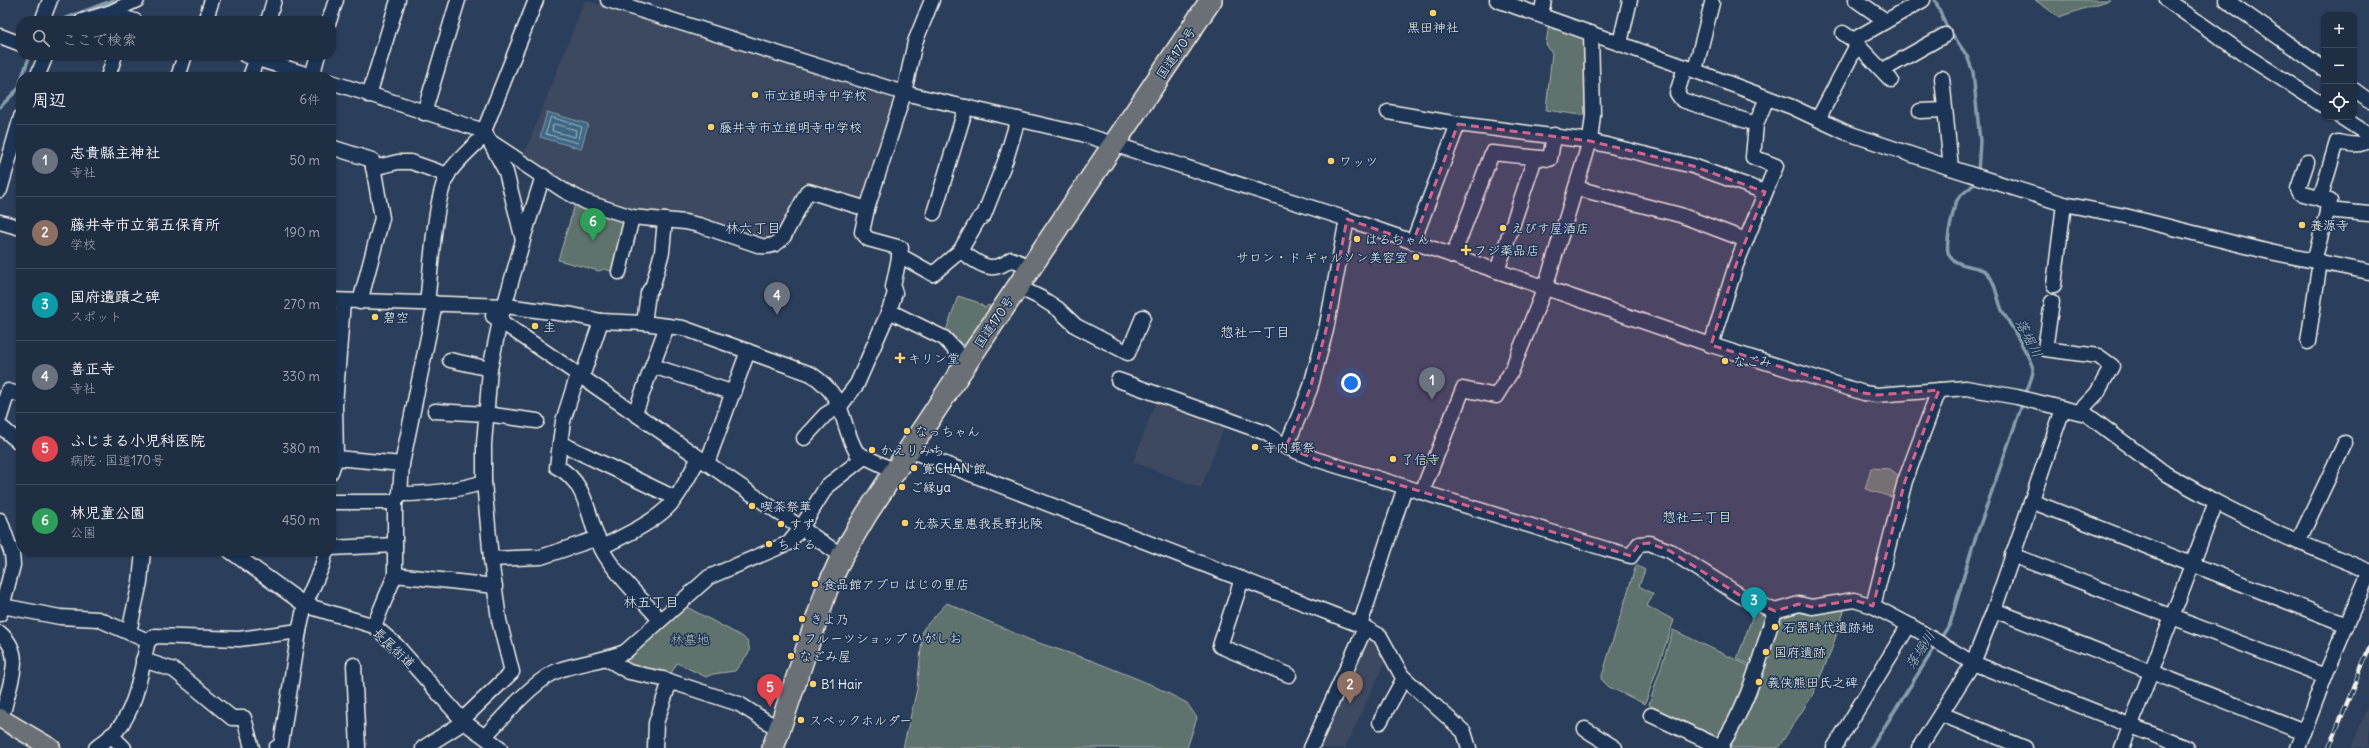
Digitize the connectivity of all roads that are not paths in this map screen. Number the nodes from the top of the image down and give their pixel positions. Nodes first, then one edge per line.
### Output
1 (50, 0) edge
2 (137, 0) edge
3 (212, 0) edge
4 (274, 0) edge
5 (336, 0) edge
6 (398, 0) edge
7 (458, 0) edge
8 (536, 0) edge
9 (608, 0) edge
10 (932, 0) edge
11 (1497, 0) edge
12 (1544, 0) edge
13 (1630, 0) edge
14 (1856, 0) edge
15 (1923, 0) edge
16 (2167, 0) edge
17 (2226, 0) edge
18 (1209, 1) edge
19 (1712, 4) dead end
20 (109, 13) junction
21 (1541, 15) junction
22 (44, 16) edge
23 (99, 16) edge
24 (118, 16) edge
25 (207, 16) edge
26 (269, 16) edge
27 (331, 16) edge
28 (1886, 21) junction
29 (1591, 33) junction
30 (1945, 35) dead end
31 (0, 36) edge
32 (1851, 39) junction
33 (16, 42) edge
34 (1620, 43) junction
35 (43, 60) edge
36 (113, 60) edge
37 (183, 60) edge
38 (252, 60) edge
39 (265, 60) edge
40 (317, 60) edge
41 (2321, 67) edge
42 (1690, 69) junction
43 (39, 72) edge
44 (110, 72) edge
45 (180, 72) edge
46 (251, 72) edge
47 (301, 72) edge
48 (314, 72) edge
49 (1942, 78) dead end
50 (336, 84) edge
51 (2357, 92) edge
52 (904, 94) junction
53 (369, 95) junction
54 (1767, 98) junction
55 (2369, 101) edge
56 (2321, 104) edge
57 (966, 107) junction
58 (1945, 110) junction
59 (1920, 111) dead end
60 (1388, 112) dead end
61 (424, 113) junction
62 (1018, 119) junction
63 (1818, 119) junction
64 (2346, 120) edge
65 (1458, 124) junction
66 (1756, 124) junction
67 (16, 130) edge
68 (1554, 135) junction
69 (2369, 135) edge
70 (487, 136) junction
71 (2369, 140) edge
72 (1590, 141) junction
73 (1114, 145) junction
74 (336, 149) edge
75 (1535, 158) junction
76 (4, 162) edge
77 (2307, 162) dead end
78 (373, 168) junction
79 (1951, 168) junction
80 (448, 175) junction
81 (543, 176) junction
82 (1576, 188) junction
83 (0, 190) edge
84 (1766, 192) junction
85 (2064, 204) junction
86 (2324, 205) junction
87 (867, 209) junction
88 (934, 213) dead end
89 (2369, 214) edge
90 (632, 217) junction
91 (1346, 219) junction
92 (665, 220) junction
93 (0, 222) edge
94 (16, 227) edge
95 (523, 240) junction
96 (1746, 240) junction
97 (1413, 242) junction
98 (960, 251) junction
99 (899, 255) junction
100 (1453, 256) junction
101 (2317, 261) junction
102 (1031, 267) junction
103 (1497, 271) junction
104 (619, 272) dead end
105 (2369, 272) edge
106 (2054, 285) dead end
107 (1018, 287) junction
108 (1545, 288) junction
109 (337, 301) edge
110 (360, 302) junction
111 (2052, 302) dead end
112 (431, 303) junction
113 (476, 305) junction
114 (506, 306) junction
115 (889, 311) junction
116 (1143, 317) dead end
117 (500, 321) junction
118 (601, 321) junction
119 (644, 323) junction
120 (667, 326) junction
121 (2308, 342) dead end
122 (1711, 345) junction
123 (748, 351) junction
124 (336, 353) edge
125 (450, 360) dead end
126 (967, 362) junction
127 (653, 366) junction
128 (490, 369) junction
129 (580, 376) junction
130 (1118, 380) dead end
131 (1939, 390) junction
132 (16, 393) edge
133 (734, 393) junction
134 (841, 405) junction
135 (2063, 409) junction
136 (435, 411) dead end
137 (2079, 412) junction
138 (635, 413) junction
139 (486, 414) junction
140 (0, 417) edge
141 (537, 421) dead end
142 (0, 426) edge
143 (804, 438) dead end
144 (16, 440) edge
145 (560, 443) junction
146 (2345, 443) dead end
147 (1286, 447) junction
148 (910, 450) junction
149 (863, 458) junction
150 (703, 460) junction
151 (336, 464) edge
152 (402, 464) junction
153 (895, 471) junction
154 (484, 482) junction
155 (1405, 487) junction
156 (1422, 492) junction
157 (398, 498) junction
158 (675, 498) junction
159 (2031, 500) junction
160 (336, 502) edge
161 (2216, 502) junction
162 (0, 520) edge
163 (801, 528) junction
164 (4, 541) edge
165 (2298, 542) junction
166 (600, 543) junction
167 (395, 545) junction
168 (336, 548) edge
169 (2012, 555) junction
170 (143, 556) edge
171 (237, 556) edge
172 (324, 556) edge
173 (842, 556) junction
174 (491, 559) junction
175 (2192, 566) junction
176 (2369, 572) edge
177 (395, 575) junction
178 (1242, 579) junction
179 (495, 586) junction
180 (305, 605) junction
181 (1873, 606) junction
182 (1994, 610) junction
183 (1, 611) edge
184 (1775, 611) junction
185 (2172, 618) junction
186 (660, 620) junction
187 (1910, 625) junction
188 (2347, 625) junction
189 (374, 626) junction
190 (1363, 626) junction
191 (299, 631) junction
192 (129, 632) junction
193 (0, 633) edge
194 (148, 641) junction
195 (607, 659) junction
196 (143, 660) junction
197 (1973, 663) junction
198 (354, 664) dead end
199 (2151, 672) junction
200 (1289, 675) dead end
201 (2325, 676) junction
202 (1404, 678) junction
203 (670, 681) junction
204 (1941, 714) junction
205 (1651, 715) dead end
206 (0, 717) edge
207 (463, 721) junction
208 (1380, 722) dead end
209 (2130, 726) junction
210 (1585, 729) dead end
211 (2304, 732) junction
212 (111, 735) junction
213 (485, 736) junction
214 (776, 739) edge
215 (51, 748) edge
216 (96, 748) edge
217 (124, 748) edge
218 (252, 748) edge
219 (276, 748) edge
220 (358, 748) edge
221 (423, 748) edge
222 (500, 748) edge
223 (655, 748) edge
224 (1311, 748) edge
225 (1469, 748) edge
226 (1615, 748) edge
227 (1720, 748) edge
228 (1834, 748) edge
229 (1919, 748) edge
230 (2025, 748) edge
231 (2122, 748) edge
232 (2187, 748) edge
233 (2298, 748) edge

1 - 22 street
2 - 20 street
3 - 25 street
4 - 26 street
5 - 27 street
6 - 53 street
7 - 61 street
8 - 70 street
9 - 52 street
10 - 52 street
11 - 21 street
12 - 21 street
13 - 34 street
14 - 28 street
15 - 28 street
16 - 56 street
17 - 41 street
18 - 73 highway, 国道170号
19 - 42 street
20 - 23 street
20 - 24 street
21 - 29 street
28 - 32 street
29 - 34 street
29 - 72 street
30 - 32 street
31 - 33 street
32 - 63 street
34 - 42 street
35 - 43 street
36 - 44 street
37 - 45 street
38 - 46 street
39 - 47 street
40 - 48 street
42 - 54 street
42 - 66 street
49 - 58 street
50 - 53 street
51 - 55 street
52 - 57 street
52 - 87 street
53 - 61 street
54 - 63 street
54 - 66 street
57 - 62 street
57 - 88 street
58 - 59 street
58 - 79 street
60 - 65 street
61 - 70 street
62 - 73 street
62 - 98 street
63 - 79 street
64 - 69 street
65 - 68 street
65 - 97 street
66 - 84 street
67 - 76 street
68 - 72 street
68 - 75 street
70 - 80 street
70 - 81 street
70 - 95 street
71 - 86 street
72 - 82 street
72 - 84 street
73 - 91 street
73 - 102 highway, 国道170号
74 - 78 street
75 - 100 street
75 - 103 street
76 - 83 street
77 - 86 street
78 - 80 street
78 - 110 street
79 - 85 street
80 - 112 street
81 - 90 street
81 - 95 street
82 - 96 street
82 - 108 street
84 - 96 street
85 - 101 street
85 - 106 street
86 - 89 street
86 - 101 street
87 - 92 street
87 - 99 street
90 - 92 street
90 - 104 street
91 - 97 street
91 - 147 street
92 - 119 street
93 - 94 street
95 - 114 street
96 - 122 street
97 - 100 street
98 - 99 street
98 - 102 street
99 - 115 street
100 - 103 street
101 - 105 street
101 - 121 street
102 - 107 highway, 国道170号
103 - 108 street
107 - 116 street
107 - 126 highway, 国道170号
108 - 122 street
108 - 156 street
109 - 110 street
109 - 124 street
110 - 112 street
111 - 137 street
112 - 113 street
112 - 152 street
113 - 114 street
113 - 117 street
114 - 117 street
114 - 118 street
115 - 126 street
115 - 134 street
117 - 128 street
117 - 129 street
118 - 119 street
118 - 129 street
119 - 120 street
120 - 123 street
120 - 127 street
122 - 131 street
123 - 133 street
123 - 134 street
125 - 128 street
126 - 148 highway, 国道170号
127 - 133 street
127 - 138 street
128 - 139 street
129 - 138 street
129 - 145 street
130 - 147 street
131 - 135 street
131 - 181 street
132 - 140 street
133 - 150 street
134 - 143 street
134 - 149 street
135 - 137 street
135 - 159 street
136 - 139 street
137 - 161 street
138 - 150 street
139 - 141 street
139 - 154 street
142 - 144 street
145 - 158 street
145 - 166 street
146 - 165 street
147 - 155 street
148 - 153 highway, 国道170号
148 - 178 street
149 - 153 street
149 - 163 street
150 - 158 street
150 - 163 street
151 - 152 street
152 - 157 street
153 - 173 highway, 国道170号
154 - 157 street
154 - 174 street
155 - 156 street
155 - 190 street
156 - 184 street
157 - 160 street
157 - 167 street
158 - 166 street
159 - 169 street
159 - 175 street
161 - 165 street
161 - 175 street
162 - 164 street
163 - 173 street
163 - 186 street
164 - 183 street
165 - 176 street
166 - 174 street
166 - 186 street
167 - 168 street
167 - 177 street
169 - 182 street
169 - 185 street
170 - 192 street
171 - 180 street, 長尾街道
172 - 180 street
173 - 214 highway, 国道170号
174 - 179 street
175 - 185 street
175 - 188 street
176 - 188 street
177 - 179 street
177 - 189 street
178 - 190 street
178 - 200 street
179 - 207 street
180 - 189 street, 長尾街道
180 - 191 street
181 - 184 street
181 - 187 street
182 - 197 street
182 - 199 street
183 - 192 street
184 - 227 street
185 - 199 street
185 - 201 street
186 - 195 street
187 - 197 street
187 - 228 street
188 - 201 street
189 - 207 street, 長尾街道
190 - 202 street
190 - 224 street
191 - 194 street
191 - 219 street
192 - 194 street
193 - 206 street
194 - 196 street
195 - 203 street
195 - 213 street
196 - 212 street
196 - 218 street
197 - 204 street
197 - 209 street
198 - 220 street
199 - 209 street
199 - 211 street
201 - 211 street
202 - 208 street
202 - 225 street
203 - 214 street
203 - 223 street
204 - 229 street
204 - 230 street
205 - 227 street
206 - 215 main road
207 - 213 street, 長尾街道
207 - 221 street
209 - 231 street
209 - 232 street
210 - 226 street
211 - 233 street
212 - 216 street
212 - 217 street
213 - 222 street, 長尾街道

